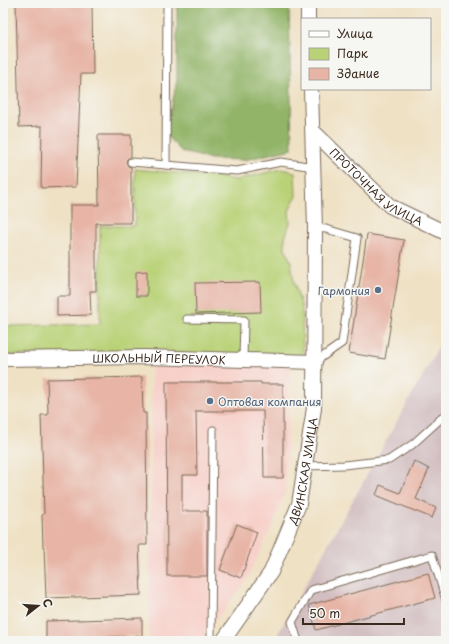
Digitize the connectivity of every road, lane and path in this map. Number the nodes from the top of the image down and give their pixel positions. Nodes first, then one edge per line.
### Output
1 (167, 3) edge
2 (308, 3) edge
3 (308, 18) edge
4 (311, 90) edge
5 (313, 131) junction
6 (131, 162) dead end
7 (166, 165) junction
8 (314, 166) junction
9 (315, 228) junction
10 (446, 233) edge
11 (187, 319) dead end
12 (3, 359) edge
13 (243, 360) junction
14 (314, 362) junction
15 (446, 414) edge
16 (212, 430) dead end
17 (305, 466) junction
18 (446, 600) edge
19 (211, 641) edge
20 (223, 641) edge
21 (298, 641) edge

1 - 7 lane
2 - 3 street
4 - 5 street, ДВИНСКАЯ УЛИЦА
5 - 8 street, ДВИНСКАЯ УЛИЦА
5 - 10 street, ПРОТОЧНАЯ УЛИЦА
6 - 7 lane
7 - 8 lane
8 - 9 street, ДВИНСКАЯ УЛИЦА
9 - 14 street, ДВИНСКАЯ УЛИЦА
9 - 14 lane
11 - 13 lane
12 - 13 street, ШКОЛЬНЫЙ ПЕРЕУЛОК
13 - 14 street, ШКОЛЬНЫЙ ПЕРЕУЛОК
14 - 17 street, ДВИНСКАЯ УЛИЦА
15 - 17 lane
16 - 19 lane
17 - 20 street, ДВИНСКАЯ УЛИЦА
18 - 21 lane

